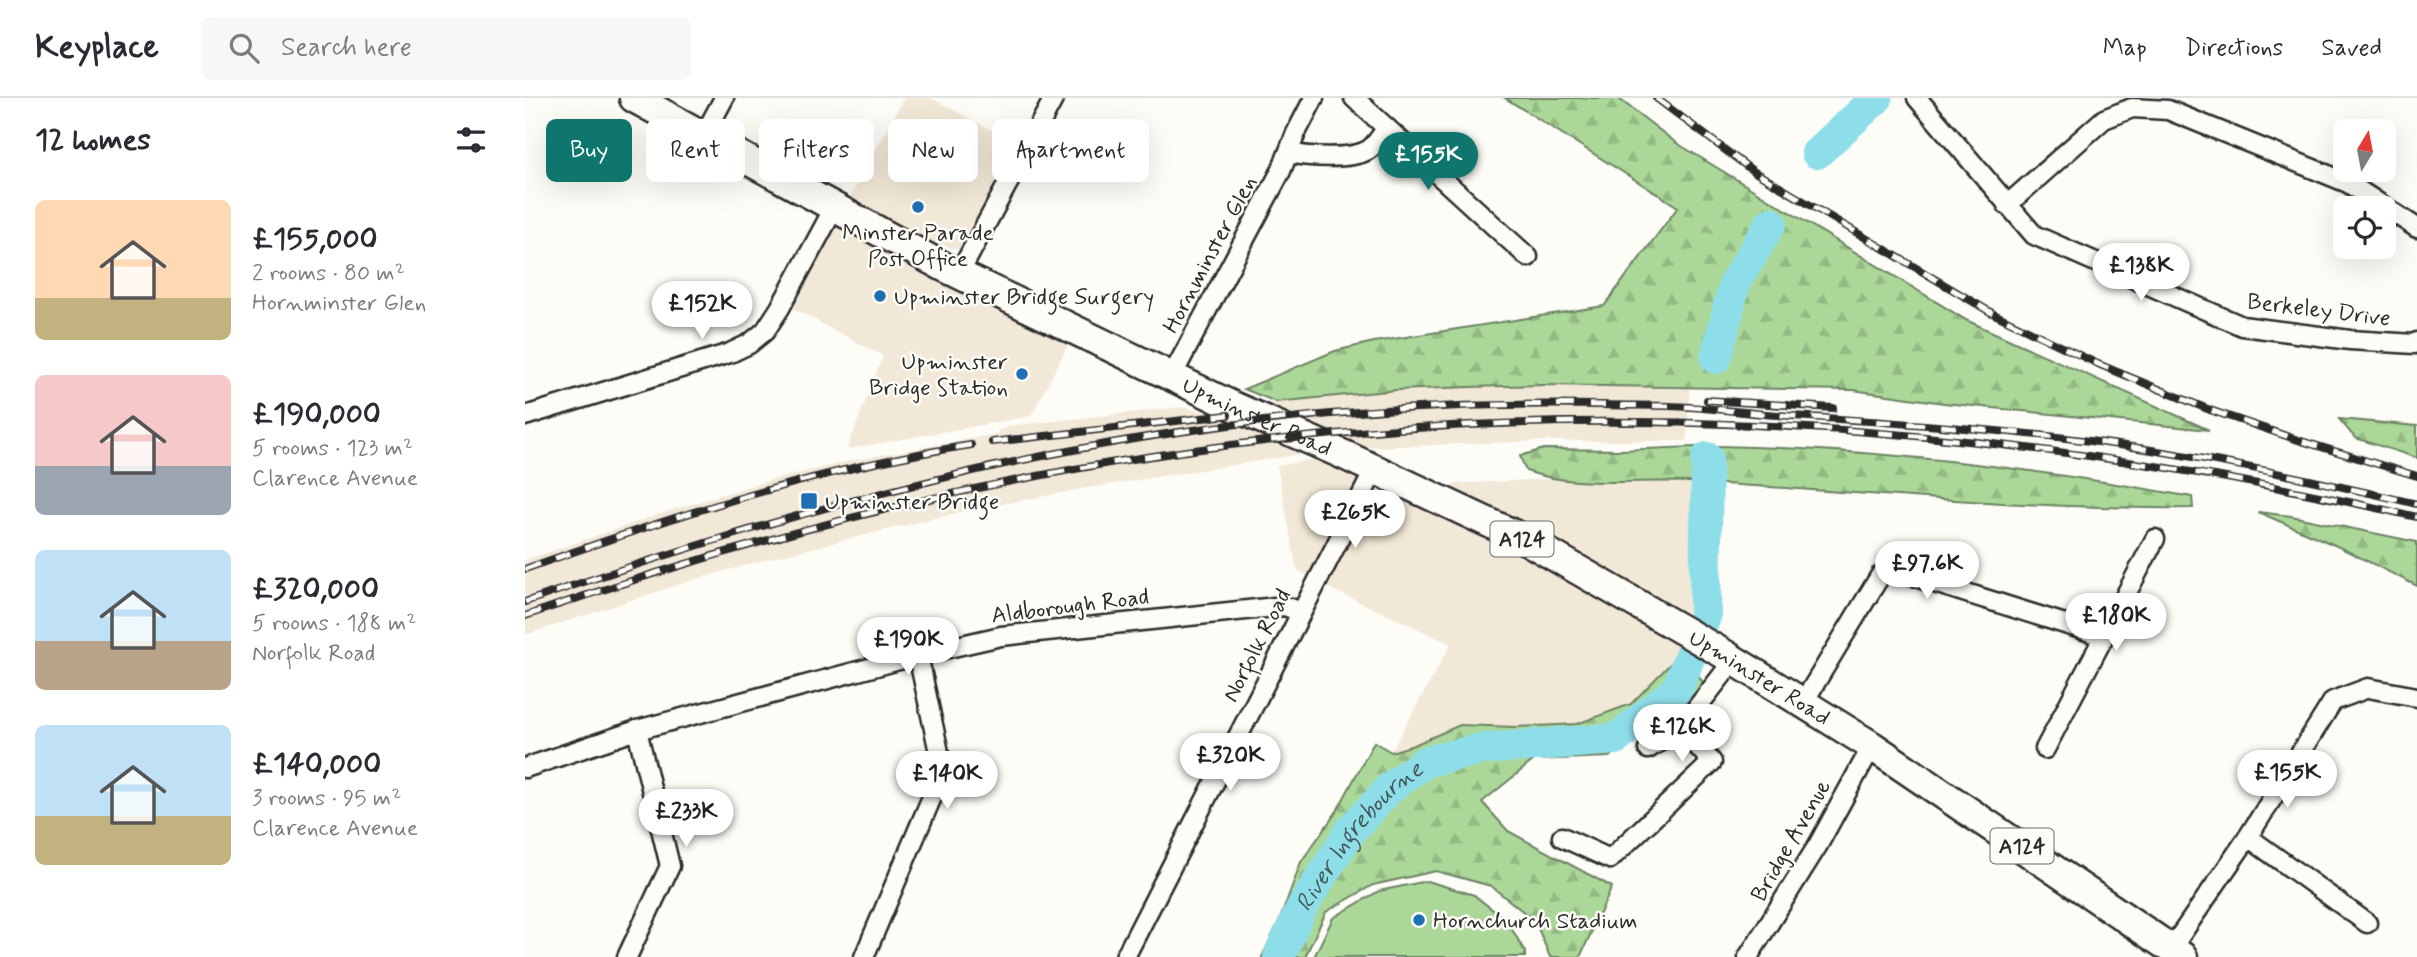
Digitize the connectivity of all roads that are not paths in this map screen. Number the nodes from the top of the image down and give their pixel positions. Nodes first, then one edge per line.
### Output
1 (634, 98) edge
2 (724, 98) edge
3 (1054, 98) edge
4 (1314, 98) edge
5 (1354, 98) edge
6 (1921, 102) edge
7 (671, 119) edge
8 (713, 119) edge
9 (1387, 128) junction
10 (1289, 153) junction
11 (745, 160) edge
12 (2007, 205) junction
13 (834, 208) junction
14 (2417, 228) edge
15 (1528, 257) dead end
16 (959, 274) junction
17 (2417, 342) edge
18 (1172, 376) junction
19 (525, 416) edge
20 (1375, 469) junction
21 (2155, 539) dead end
22 (1301, 612) junction
23 (2103, 636) junction
24 (918, 654) junction
25 (1734, 660) junction
26 (2417, 696) edge
27 (1803, 703) junction
28 (1681, 728) junction
29 (637, 730) junction
30 (1872, 746) junction
31 (1648, 749) dead end
32 (2045, 749) dead end
33 (525, 768) edge
34 (1562, 837) dead end
35 (2248, 837) junction
36 (2367, 923) dead end
37 (2177, 953) edge
38 (627, 957) edge
39 (864, 957) edge
40 (1125, 957) edge
41 (1748, 957) edge

1 - 7 main road, Upminster Road / A124
2 - 8 street
3 - 16 street
4 - 10 street, Hornminster Glen
5 - 9 street
6 - 12 street, Berkeley Drive
9 - 10 street
9 - 15 street
10 - 18 street, Hornminster Glen
11 - 13 main road, Upminster Road / A124
12 - 14 street
12 - 17 street, Berkeley Drive
13 - 16 main road, Upminster Road / A124
13 - 19 street
16 - 18 main road, Upminster Road / A124
18 - 20 main road, Upminster Road / A124
20 - 22 street, Norfolk Road
20 - 25 main road, Upminster Road / A124
21 - 23 street
22 - 24 street, Aldborough Road
22 - 40 street, Norfolk Road
23 - 27 street
23 - 32 street
24 - 29 street, Aldborough Road
24 - 39 street
25 - 27 main road, Upminster Road / A124
25 - 28 street
26 - 35 street
27 - 30 main road, Upminster Road / A124
28 - 31 street
28 - 34 street
29 - 33 street, Aldborough Road
29 - 38 street
30 - 37 main road, A124
30 - 41 street, Bridge Avenue
35 - 36 street
35 - 37 street

